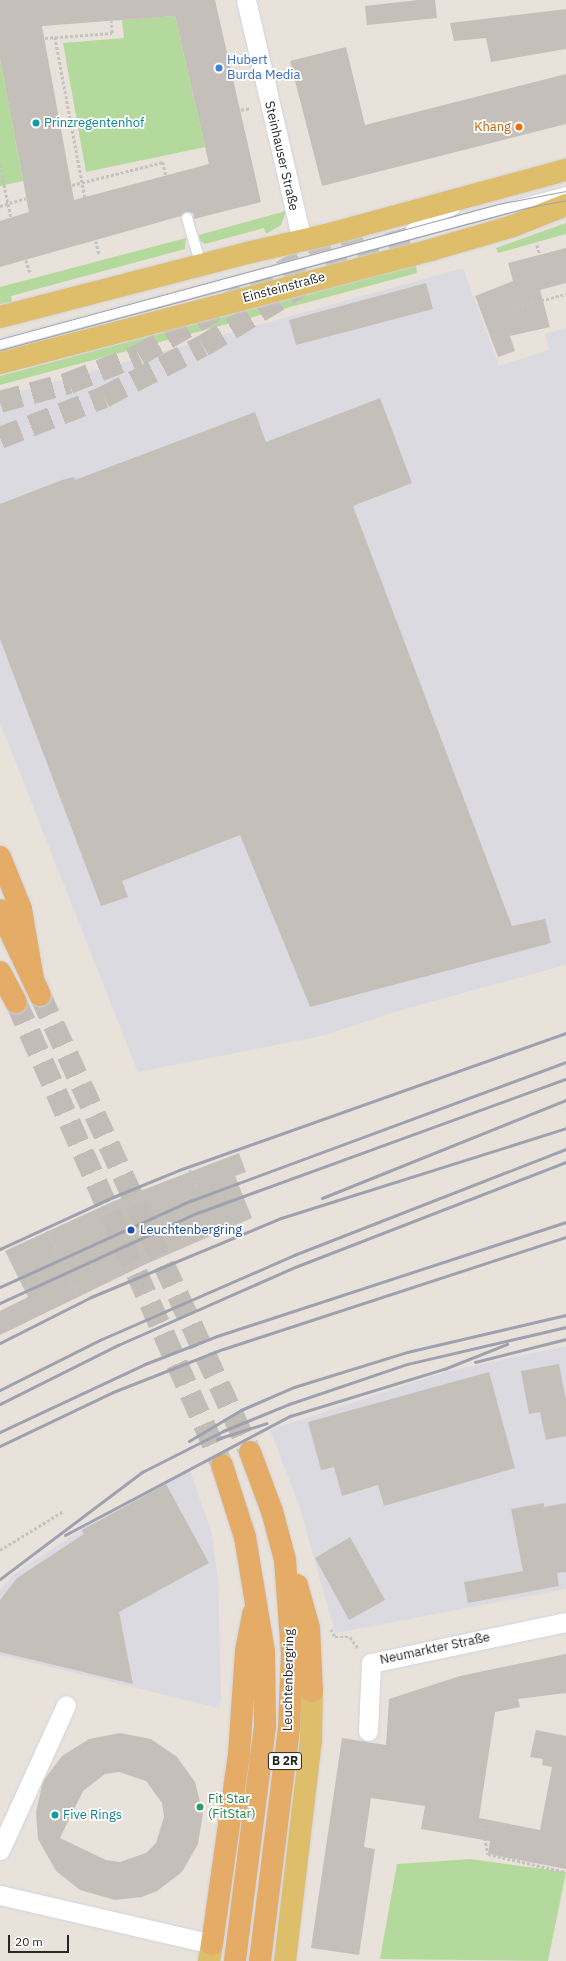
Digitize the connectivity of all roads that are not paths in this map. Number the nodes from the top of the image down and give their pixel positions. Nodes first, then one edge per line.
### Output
1 (246, 0) edge
2 (566, 170) edge
3 (492, 191) junction
4 (566, 192) edge
5 (566, 205) edge
6 (187, 218) dead end
7 (302, 241) junction
8 (382, 242) junction
9 (424, 251) junction
10 (201, 265) junction
11 (0, 317) edge
12 (0, 344) edge
13 (0, 363) edge
14 (0, 857) edge
15 (0, 910) edge
16 (1, 975) edge
17 (16, 1002) tunnel mouth
18 (250, 1452) tunnel mouth
19 (222, 1465) tunnel mouth
20 (285, 1560) junction
21 (255, 1603) junction
22 (566, 1622) edge
23 (312, 1691) joint
24 (66, 1705) dead end
25 (368, 1731) dead end
26 (0, 1850) edge
27 (8, 1897) edge
28 (210, 1953) edge
29 (235, 1961) edge
30 (260, 1961) edge
31 (285, 1961) edge

1 - 7 street, Steinhauser Straße
2 - 3 main road
3 - 7 main road
3 - 8 lane
4 - 8 lane
5 - 9 main road, Einsteinstraße
6 - 10 lane
7 - 10 main road
8 - 9 lane
8 - 12 lane
9 - 13 main road, Einsteinstraße
10 - 11 main road
14 - 15 highway
16 - 17 highway
18 - 20 highway, Leuchtenbergring / B 2R
19 - 21 highway, Leuchtenbergring / B 2R
20 - 23 highway
20 - 30 highway, Leuchtenbergring / B 2R
21 - 28 highway
21 - 29 highway, Leuchtenbergring / B 2R
22 - 25 street, Neumarkter Straße
23 - 31 main road
24 - 26 street
27 - 28 street

